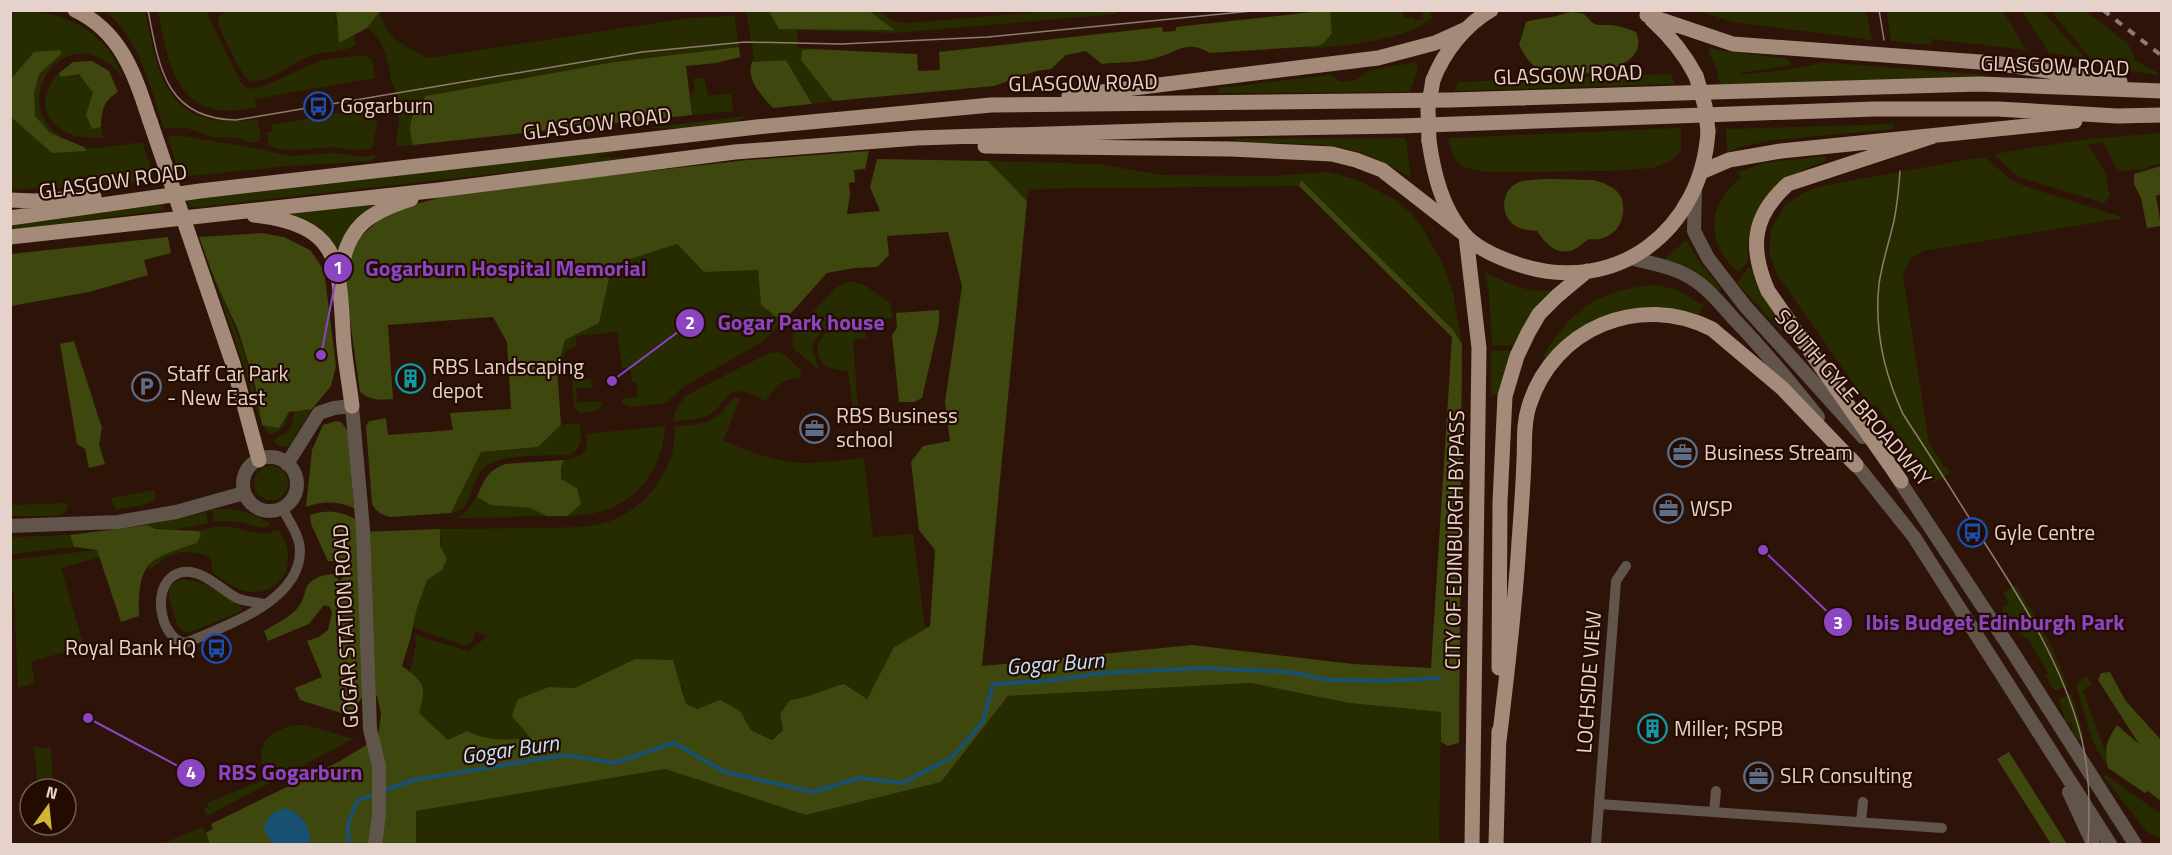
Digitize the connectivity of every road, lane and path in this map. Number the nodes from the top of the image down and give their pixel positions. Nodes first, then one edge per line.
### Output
1 (75, 10) edge
2 (1491, 10) edge
3 (1644, 13) edge
4 (1466, 29) junction
5 (2162, 91) edge
6 (991, 105) junction
7 (2162, 115) edge
8 (2117, 116) junction
9 (1934, 136) junction
10 (805, 146) junction
11 (1701, 172) junction
12 (1695, 189) junction
13 (439, 190) junction
14 (200, 191) junction
15 (10, 200) edge
16 (206, 214) junction
17 (10, 218) edge
18 (1464, 234) junction
19 (10, 237) edge
20 (1629, 258) junction
21 (1587, 271) junction
22 (340, 284) junction
23 (352, 406) junction
24 (259, 460) junction
25 (287, 464) junction
26 (1856, 465) junction
27 (1901, 481) junction
28 (244, 493) junction
29 (282, 508) junction
30 (10, 526) edge
31 (1626, 566) dead end
32 (265, 604) junction
33 (1499, 741) junction
34 (2055, 759) junction
35 (1716, 791) dead end
36 (1863, 802) dead end
37 (1599, 804) junction
38 (1714, 812) junction
39 (1861, 822) junction
40 (1942, 828) dead end
41 (375, 844) edge
42 (1472, 844) edge
43 (1496, 844) edge
44 (1596, 844) edge
45 (2093, 844) edge
46 (2110, 844) edge
47 (2135, 844) edge

1 - 24 main road, bridge
2 - 4 main road
3 - 5 main road
3 - 11 main road, bridge
4 - 6 main road
4 - 18 main road, bridge
5 - 6 main road, GLASGOW ROAD
6 - 14 main road, GLASGOW ROAD
7 - 8 main road, GLASGOW ROAD
8 - 9 main road
8 - 10 main road, GLASGOW ROAD
9 - 11 main road
9 - 27 main road
10 - 13 main road, GLASGOW ROAD
10 - 18 main road
11 - 12 main road
12 - 20 main road
12 - 27 street, SOUTH GYLE BROADWAY
13 - 16 main road, GLASGOW ROAD
13 - 22 main road
14 - 15 main road
14 - 17 main road, GLASGOW ROAD
16 - 19 main road, GLASGOW ROAD
16 - 22 main road
18 - 21 main road
18 - 42 main road, CITY OF EDINBURGH BYPASS
20 - 21 main road
20 - 26 street, SOUTH GYLE BROADWAY
21 - 33 main road
22 - 23 main road
23 - 25 street
23 - 41 street, GOGAR STATION ROAD
24 - 25 street
24 - 28 street
25 - 29 street
26 - 33 main road
26 - 34 street, SOUTH GYLE BROADWAY
27 - 47 street, SOUTH GYLE BROADWAY
28 - 29 street
28 - 30 street
29 - 32 street
31 - 37 street, LOCHSIDE VIEW
32 - 32 street
33 - 43 main road
34 - 45 street
34 - 46 street, SOUTH GYLE BROADWAY
35 - 38 street
36 - 39 street
37 - 38 street
37 - 44 street, LOCHSIDE VIEW
38 - 39 street
39 - 40 street

